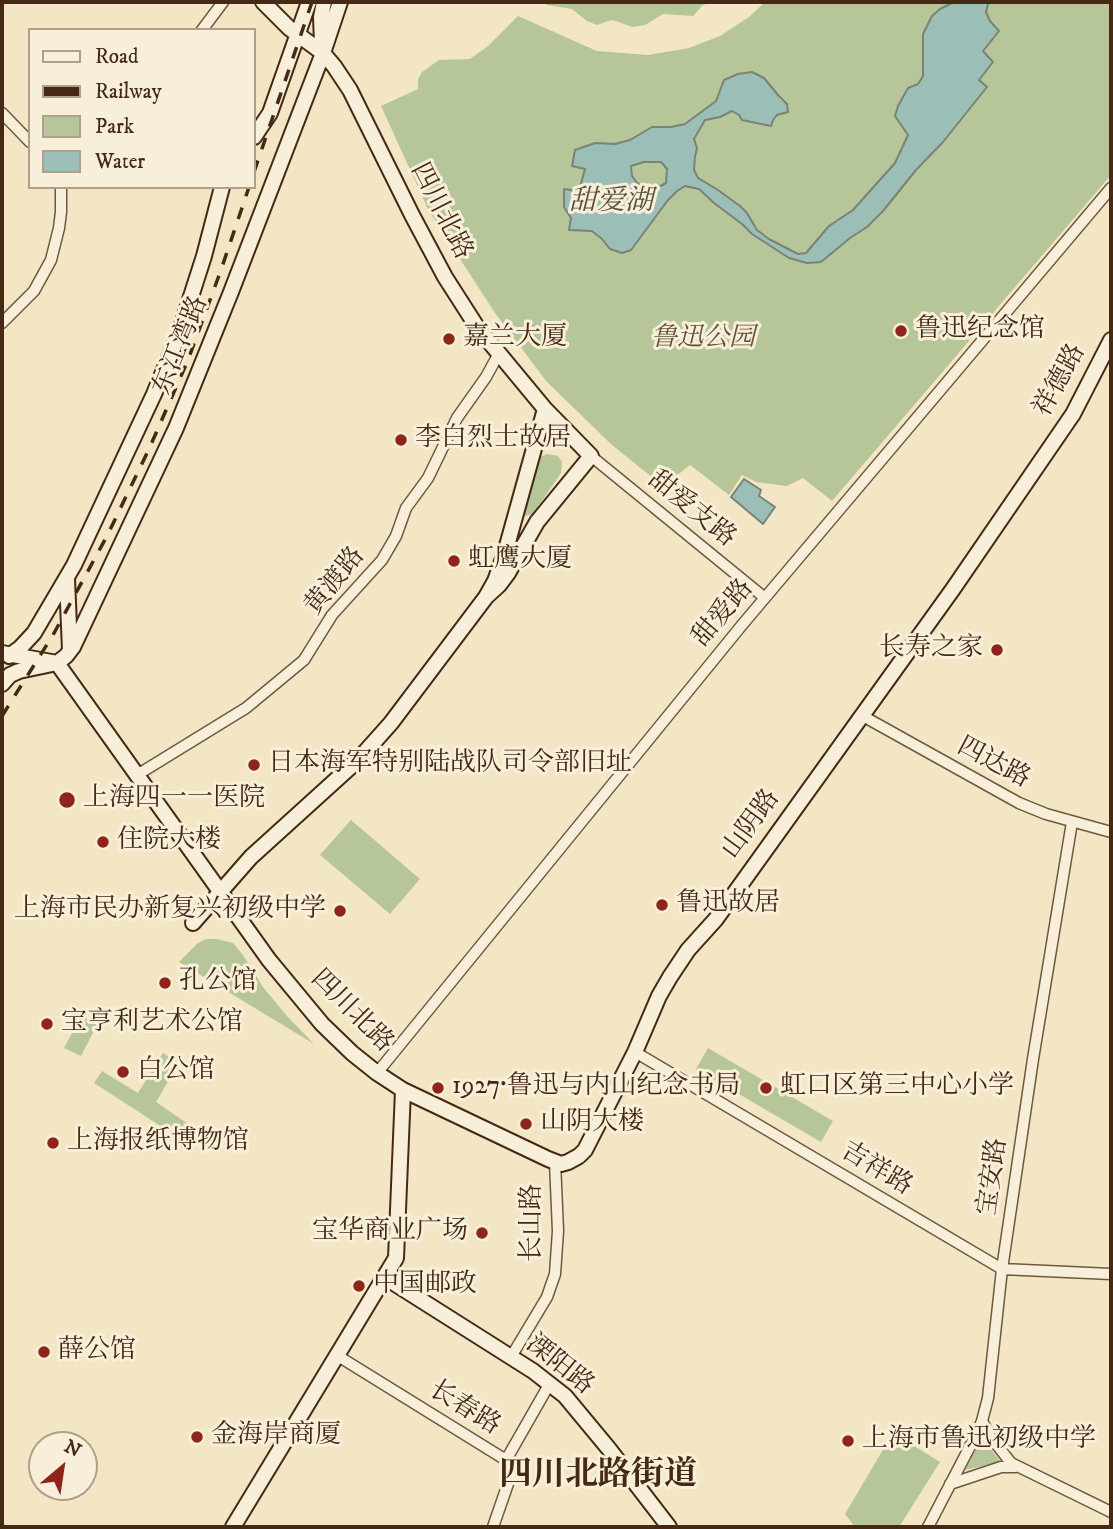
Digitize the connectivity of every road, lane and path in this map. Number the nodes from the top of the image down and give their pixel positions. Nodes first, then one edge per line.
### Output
1 (223, 2) edge
2 (262, 2) edge
3 (310, 2) edge
4 (324, 2) edge
5 (340, 2) edge
6 (204, 28) edge
7 (299, 35) junction
8 (323, 52) junction
9 (2, 113) edge
10 (256, 134) edge
11 (28, 140) edge
12 (1111, 188) edge
13 (61, 189) edge
14 (221, 189) edge
15 (2, 323) edge
16 (1111, 340) edge
17 (499, 355) junction
18 (545, 409) junction
19 (1053, 446) joint
20 (591, 456) junction
21 (514, 516) junction
22 (537, 522) junction
23 (67, 578) junction
24 (486, 597) junction
25 (765, 598) junction
26 (70, 651) junction
27 (5, 656) edge
28 (57, 663) junction
29 (2, 682) edge
30 (861, 715) junction
31 (137, 775) junction
32 (1072, 822) junction
33 (1111, 832) edge
34 (221, 891) junction
35 (193, 923) dead end
36 (635, 1052) junction
37 (377, 1073) junction
38 (403, 1090) junction
39 (555, 1162) junction
40 (1002, 1269) junction
41 (1111, 1274) edge
42 (386, 1278) junction
43 (338, 1356) junction
44 (511, 1357) junction
45 (550, 1383) junction
46 (982, 1420) junction
47 (506, 1460) junction
48 (1018, 1467) junction
49 (950, 1484) junction
50 (1111, 1512) edge
51 (233, 1527) edge
52 (493, 1527) edge
53 (669, 1527) edge
54 (928, 1527) edge

1 - 6 street
2 - 7 main road, 四川北路
3 - 7 main road
4 - 8 main road, 东江湾路
5 - 8 main road, 东江湾路
7 - 8 main road, 四川北路
7 - 10 main road
8 - 17 main road, 四川北路
8 - 26 main road, 东江湾路
9 - 11 street
12 - 25 street, 甜爱路
13 - 15 street
14 - 23 main road, 东江湾路
16 - 19 main road, 祥德路
17 - 18 main road, 四川北路
17 - 31 street, 黄渡路
18 - 20 main road, 四川北路
18 - 21 main road
19 - 30 main road, 山阴路
20 - 22 main road
20 - 25 street, 甜爱支路
21 - 22 main road
21 - 24 main road
22 - 24 main road
23 - 26 main road, 东江湾路
23 - 27 main road, 东江湾路
24 - 34 main road
25 - 37 street, 甜爱路
26 - 28 main road, 东江湾路
27 - 28 main road
27 - 29 main road
28 - 29 main road
28 - 31 main road
30 - 32 street, 四达路
30 - 36 main road, 山阴路
31 - 34 main road
32 - 33 street, 四达路
32 - 40 street, 宝安路
34 - 35 main road
34 - 37 main road, 四川北路
36 - 39 main road, 山阴路
36 - 40 street, 吉祥路
37 - 38 main road, 四川北路
38 - 39 main road
38 - 42 main road
39 - 44 street, 长山路
40 - 41 street, 吉祥路
40 - 46 street, 宝安路
42 - 43 main road
42 - 44 main road, 溧阳路
43 - 47 street, 长春路
43 - 51 main road
44 - 45 main road, 溧阳路
45 - 47 street
45 - 53 main road, 溧阳路
46 - 48 street
46 - 49 street, 宝安路
47 - 52 street, 长春路
48 - 49 street
48 - 50 street
49 - 54 street, 宝安路

